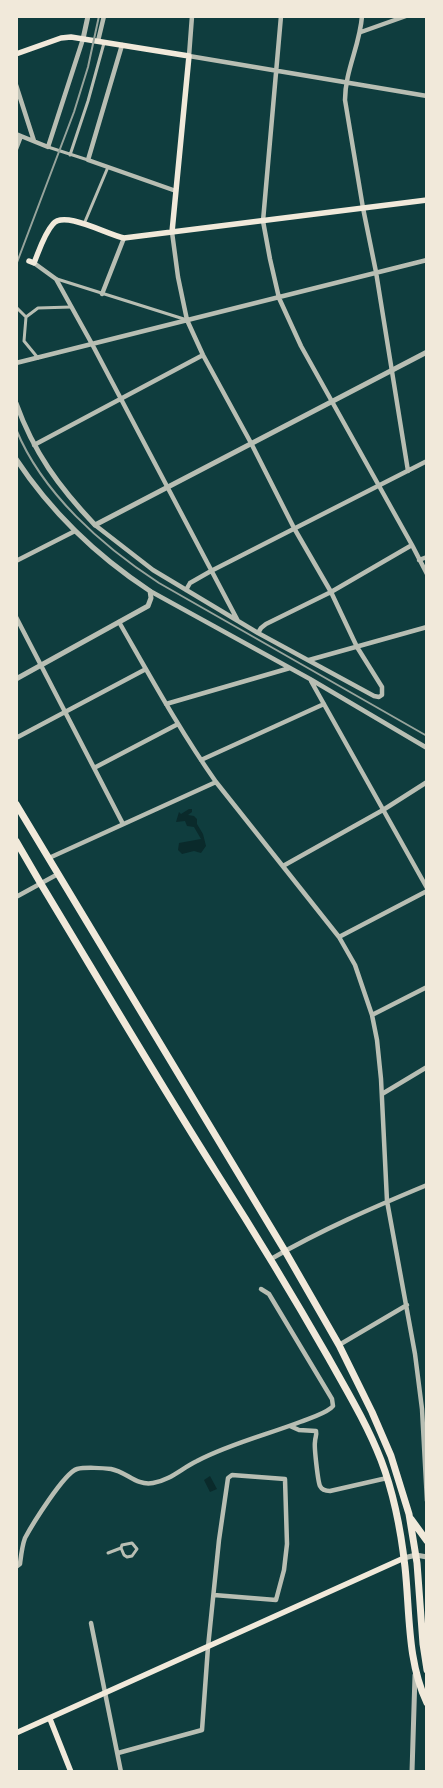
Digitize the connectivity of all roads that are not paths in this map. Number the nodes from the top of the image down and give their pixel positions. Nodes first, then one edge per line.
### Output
1 (88, 16) edge
2 (104, 16) edge
3 (192, 16) edge
4 (281, 16) edge
5 (362, 16) edge
6 (406, 16) edge
7 (361, 32) junction
8 (83, 39) junction
9 (98, 41) junction
10 (122, 45) junction
11 (16, 54) edge
12 (189, 56) junction
13 (276, 70) junction
14 (346, 82) junction
15 (16, 85) edge
16 (427, 96) edge
17 (19, 135) edge
18 (34, 141) junction
19 (18, 142) edge
20 (48, 147) junction
21 (16, 149) edge
22 (70, 155) junction
23 (88, 160) junction
24 (108, 167) junction
25 (176, 190) junction
26 (427, 200) edge
27 (363, 208) junction
28 (263, 221) junction
29 (84, 224) junction
30 (172, 232) junction
31 (124, 238) junction
32 (427, 260) edge
33 (32, 262) joint
34 (376, 272) junction
35 (56, 279) junction
36 (102, 294) junction
37 (279, 298) junction
38 (72, 307) junction
39 (16, 308) edge
40 (26, 317) junction
41 (187, 320) junction
42 (92, 344) junction
43 (427, 352) edge
44 (203, 355) junction
45 (38, 358) junction
46 (16, 363) edge
47 (391, 370) junction
48 (121, 399) junction
49 (332, 401) junction
50 (16, 403) edge
51 (251, 443) junction
52 (34, 445) junction
53 (16, 459) edge
54 (427, 461) edge
55 (408, 470) junction
56 (379, 486) junction
57 (167, 487) junction
58 (95, 524) junction
59 (294, 528) junction
60 (76, 532) junction
61 (412, 545) junction
62 (427, 557) edge
63 (419, 560) junction
64 (16, 561) edge
65 (211, 571) junction
66 (427, 574) edge
67 (186, 590) junction
68 (150, 591) junction
69 (331, 592) junction
70 (16, 617) edge
71 (119, 622) junction
72 (239, 622) junction
73 (427, 627) edge
74 (258, 633) junction
75 (357, 647) junction
76 (309, 660) junction
77 (41, 666) junction
78 (290, 668) junction
79 (146, 669) junction
80 (16, 679) edge
81 (310, 679) junction
82 (166, 704) junction
83 (324, 704) junction
84 (65, 712) junction
85 (178, 724) junction
86 (16, 738) edge
87 (427, 748) edge
88 (201, 760) junction
89 (94, 768) junction
90 (216, 782) junction
91 (427, 782) edge
92 (16, 804) edge
93 (383, 810) junction
94 (123, 824) junction
95 (16, 840) edge
96 (49, 858) junction
97 (283, 866) junction
98 (58, 874) junction
99 (41, 884) junction
100 (427, 889) edge
101 (16, 897) edge
102 (339, 937) junction
103 (427, 987) edge
104 (372, 1015) junction
105 (427, 1067) edge
106 (382, 1094) junction
107 (427, 1185) edge
108 (387, 1201) junction
109 (284, 1251) junction
110 (271, 1259) junction
111 (261, 1289) dead end
112 (407, 1304) junction
113 (339, 1345) junction
114 (290, 1426) junction
115 (386, 1478) junction
116 (427, 1501) edge
117 (409, 1514) junction
118 (423, 1532) edge
119 (427, 1541) edge
120 (121, 1548) junction
121 (108, 1552) dead end
122 (416, 1555) junction
123 (427, 1557) edge
124 (404, 1558) junction
125 (16, 1567) edge
126 (214, 1595) junction
127 (91, 1623) dead end
128 (208, 1647) junction
129 (427, 1670) edge
130 (415, 1674) junction
131 (105, 1694) junction
132 (427, 1703) edge
133 (50, 1719) junction
134 (16, 1733) edge
135 (118, 1753) junction
136 (71, 1772) edge
137 (122, 1772) edge
138 (412, 1772) edge

1 - 8 street
2 - 9 street
3 - 12 street
4 - 13 street
5 - 7 street
6 - 7 street
7 - 14 street
8 - 9 main road
8 - 11 main road
8 - 20 street
9 - 10 main road
9 - 22 street
10 - 12 main road
10 - 23 street
12 - 13 street
12 - 25 main road
13 - 14 street
13 - 28 street
14 - 16 street
14 - 27 street
15 - 18 street
17 - 18 street
17 - 19 street
18 - 20 street
19 - 21 street
20 - 22 street
22 - 23 street
23 - 24 street
24 - 25 street
24 - 29 street
25 - 30 main road
26 - 27 main road
27 - 28 main road
27 - 34 street
28 - 30 main road
28 - 37 street
29 - 31 main road
29 - 33 main road
30 - 31 main road
30 - 41 street
31 - 36 street
32 - 34 street
33 - 35 street
34 - 37 street
34 - 47 street
35 - 36 street
35 - 38 street
36 - 41 street
37 - 41 street
37 - 49 street
38 - 40 street
38 - 42 street
39 - 40 street
40 - 45 street
41 - 42 street
41 - 44 street
42 - 45 street
42 - 48 street
43 - 47 street
44 - 48 street
44 - 51 street
45 - 46 street
47 - 49 street
47 - 55 street
48 - 52 street
48 - 57 street
49 - 51 street
49 - 56 street
50 - 52 street
51 - 57 street
51 - 59 street
52 - 58 street
53 - 60 street
54 - 55 street
55 - 56 street
56 - 59 street
56 - 61 street
57 - 58 street
57 - 65 street
58 - 67 street
59 - 65 street
59 - 69 street
60 - 64 street
60 - 68 street
61 - 63 street
61 - 69 street
62 - 63 street
63 - 66 street
65 - 67 street
65 - 72 street
67 - 72 street
68 - 71 street
68 - 78 street
69 - 74 street
69 - 75 street
70 - 77 street
71 - 77 street
71 - 79 street
72 - 74 street
73 - 75 street
74 - 76 street
75 - 76 street
75 - 76 street
77 - 80 street
77 - 84 street
78 - 81 street
78 - 82 street
79 - 82 street
79 - 84 street
81 - 83 street
81 - 87 street
82 - 85 street
83 - 88 street
83 - 93 street
84 - 86 street
84 - 89 street
85 - 88 street
85 - 89 street
88 - 90 street
89 - 94 street
90 - 94 street
90 - 97 street
91 - 93 street
92 - 96 main road
93 - 97 street
93 - 100 street
94 - 96 street
95 - 99 main road
96 - 98 main road
97 - 102 street
98 - 99 street
98 - 109 main road
99 - 101 street
99 - 110 main road
100 - 102 street
102 - 104 street
103 - 104 street
104 - 106 street
105 - 106 street
106 - 108 street
107 - 108 street
108 - 109 street
108 - 112 street
109 - 110 street
109 - 113 main road
110 - 115 main road
111 - 114 street
112 - 113 street
112 - 116 street
113 - 117 main road
114 - 115 street
114 - 125 street
115 - 124 main road
117 - 118 main road
117 - 122 main road
118 - 119 main road
120 - 120 street
120 - 121 street
122 - 123 street
122 - 124 street
122 - 129 main road
124 - 128 main road
124 - 130 main road
126 - 126 street
126 - 128 street
127 - 131 street
128 - 131 main road
128 - 135 street
130 - 132 main road
130 - 138 street
131 - 133 main road
131 - 135 street
133 - 134 main road
133 - 136 main road
135 - 137 street

